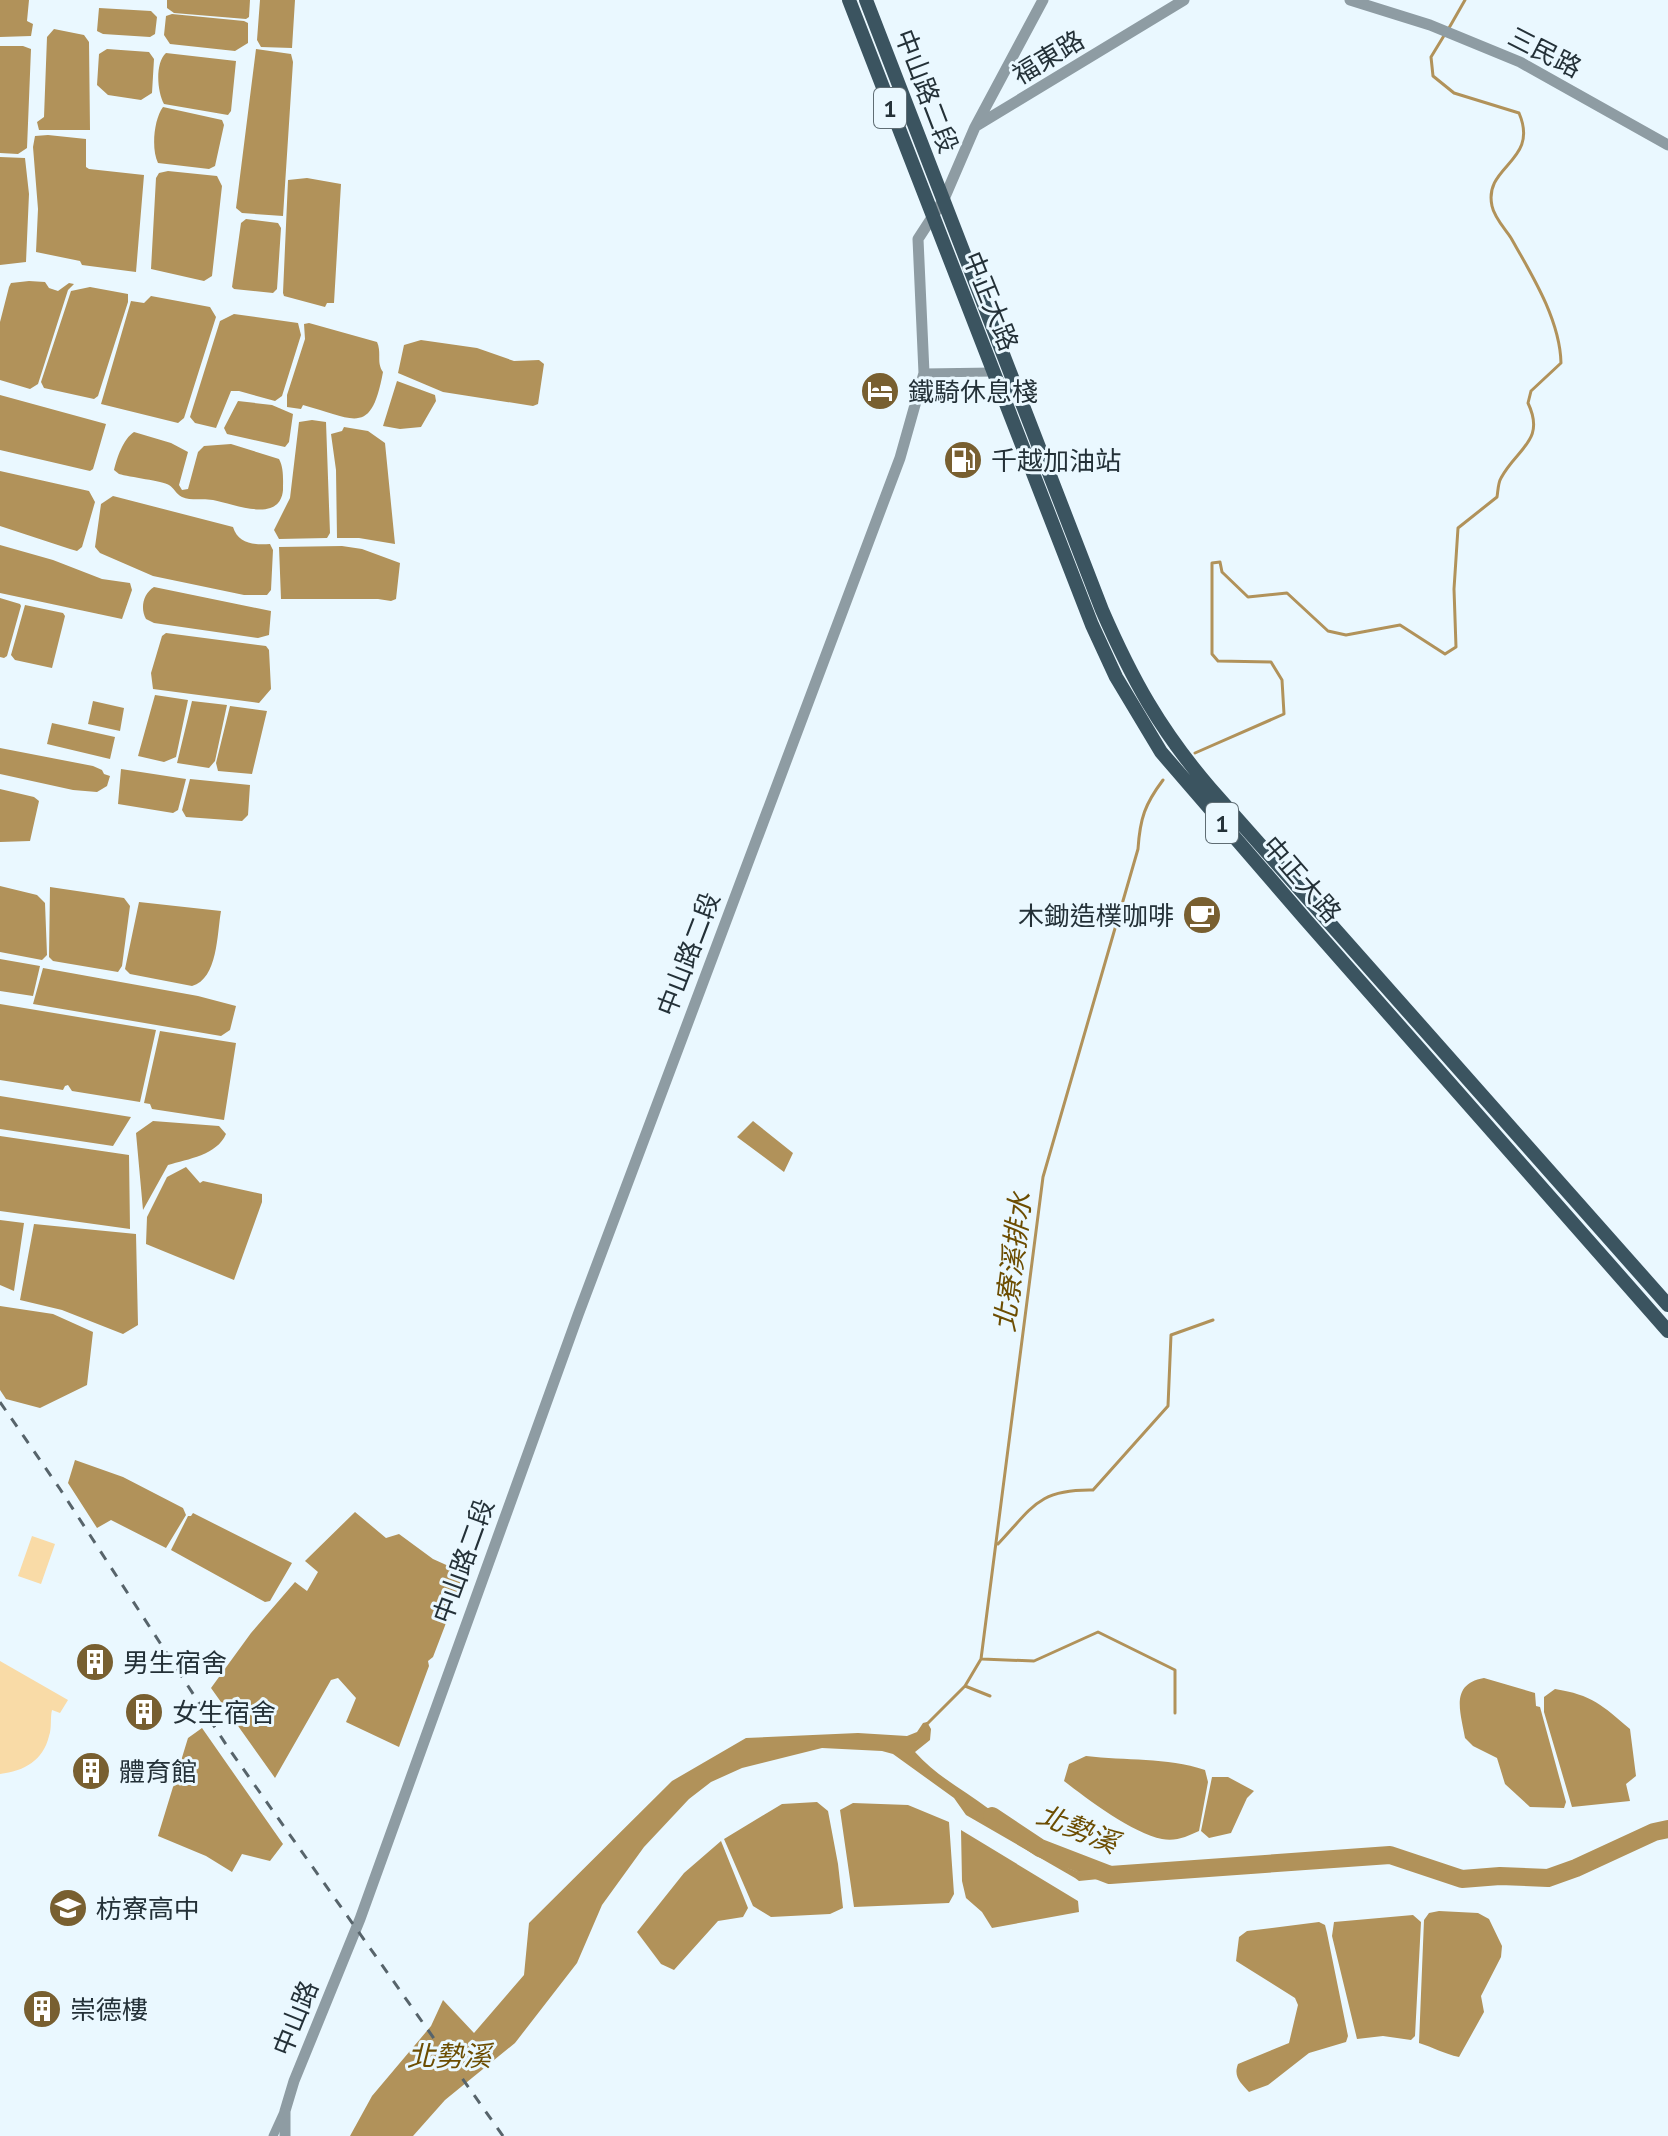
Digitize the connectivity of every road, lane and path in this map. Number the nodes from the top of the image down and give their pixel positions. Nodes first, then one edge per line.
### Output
1 (849, 0) edge
2 (866, 0) edge
3 (1043, 0) edge
4 (1184, 0) edge
5 (1350, 0) edge
6 (975, 127) junction
7 (1668, 145) edge
8 (944, 199) junction
9 (932, 216) junction
10 (994, 372) junction
11 (924, 373) junction
12 (1668, 1305) edge
13 (1668, 1331) edge
14 (360, 1919) joint
15 (285, 2111) junction
16 (273, 2136) edge
17 (285, 2136) edge

1 - 9 main road, 中山路二段 / 1
2 - 8 main road, 中山路二段 / 1
3 - 6 street
4 - 6 street, 福東路
5 - 7 street, 三民路
6 - 8 street
8 - 9 street
8 - 12 main road, 中正大路 / 1
9 - 10 main road, 中正大路 / 1
9 - 11 street, 中山路二段
10 - 11 street
10 - 13 main road, 中正大路 / 1
11 - 14 street, 中山路二段
14 - 15 street, 中山路
15 - 16 street
15 - 17 street, 中山路

